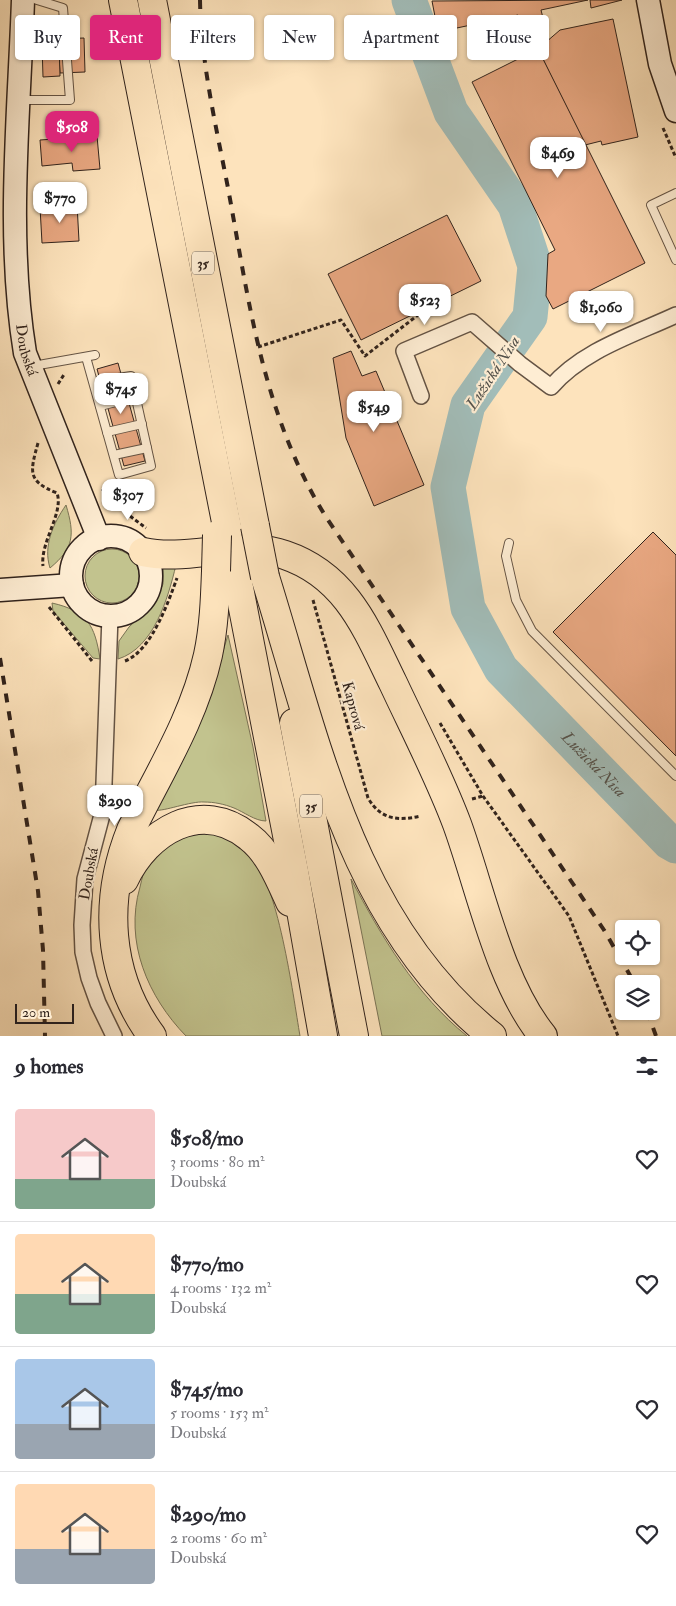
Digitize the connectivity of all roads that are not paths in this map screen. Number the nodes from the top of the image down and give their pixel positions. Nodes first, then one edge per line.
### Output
1 (23, 0) edge
2 (37, 0) edge
3 (122, 0) edge
4 (152, 0) edge
5 (648, 0) edge
6 (20, 100) junction
7 (676, 111) edge
8 (676, 193) edge
9 (676, 260) edge
10 (676, 315) edge
11 (95, 355) dead end
12 (86, 357) junction
13 (30, 366) junction
14 (94, 382) junction
15 (421, 396) dead end
16 (136, 397) junction
17 (100, 406) junction
18 (142, 424) junction
19 (107, 432) junction
20 (147, 448) junction
21 (114, 455) junction
22 (99, 539) junction
23 (147, 541) junction
24 (509, 543) dead end
25 (226, 569) junction
26 (265, 577) junction
27 (72, 585) junction
28 (0, 590) edge
29 (110, 616) junction
30 (676, 776) edge
31 (112, 922) junction
32 (310, 963) junction
33 (114, 1036) edge
34 (152, 1036) edge
35 (323, 1036) edge
36 (354, 1036) edge
37 (492, 1036) edge
38 (543, 1036) edge

1 - 6 street, Doubská
2 - 6 lane
3 - 25 highway, 35
4 - 26 highway, 35, bridge
5 - 7 street
6 - 13 street, Doubská
8 - 9 lane
10 - 15 street
11 - 12 lane
12 - 13 lane
12 - 14 lane
13 - 22 street, Doubská
14 - 16 lane
14 - 17 lane
16 - 17 lane
16 - 18 lane
17 - 19 lane
18 - 19 lane
18 - 20 lane
19 - 21 lane
20 - 21 lane
20 - 21 lane
22 - 23 street
22 - 27 street
23 - 29 street
23 - 38 highway
24 - 30 lane
25 - 31 highway
25 - 32 highway, 35
26 - 36 highway, 35
26 - 37 highway
27 - 28 street
27 - 29 street
29 - 33 street, Doubská
31 - 32 highway
31 - 34 highway
32 - 35 highway, 35

